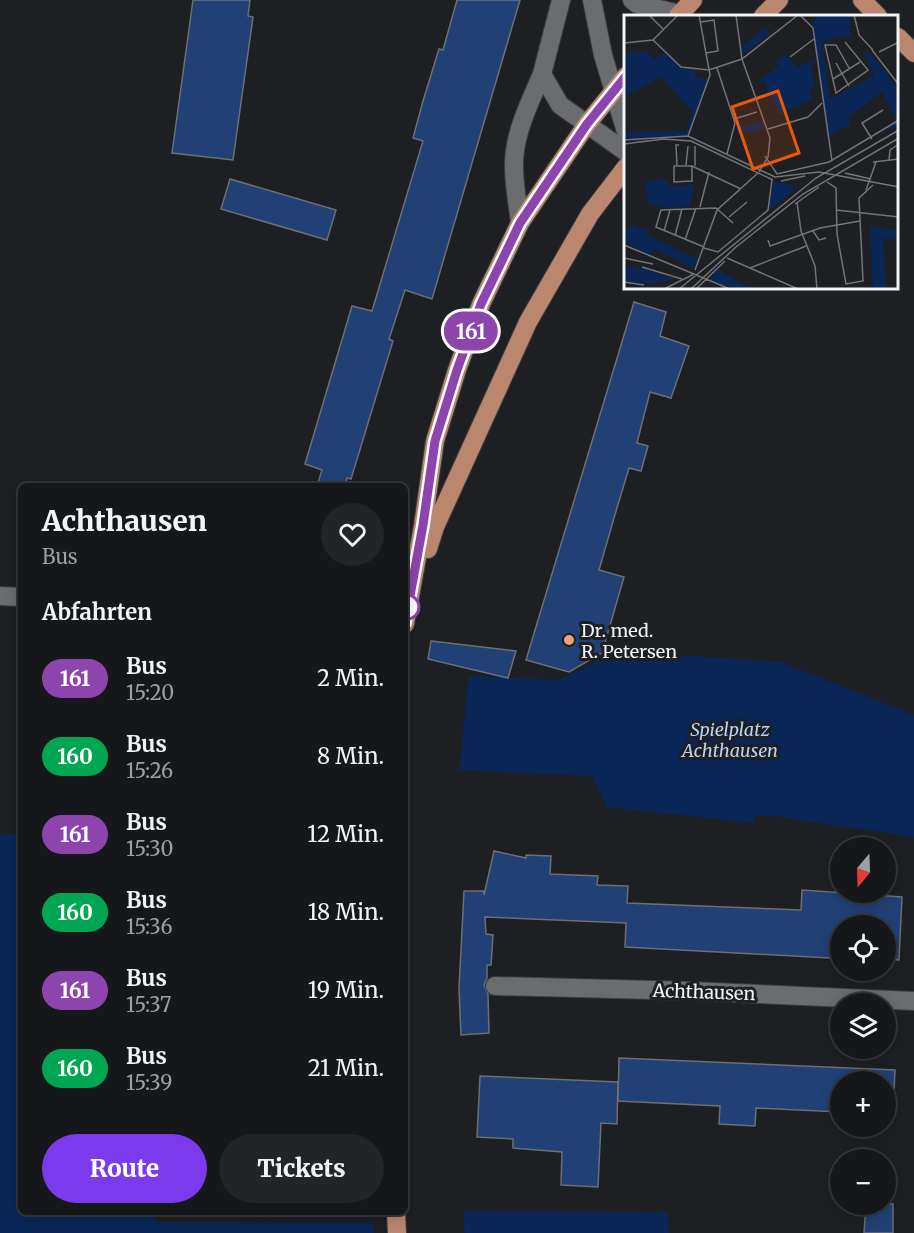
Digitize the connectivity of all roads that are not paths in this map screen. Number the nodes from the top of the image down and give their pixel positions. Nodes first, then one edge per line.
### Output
1 (561, 0) edge
2 (592, 0) edge
3 (632, 0) edge
4 (693, 0) edge
5 (779, 0) edge
6 (862, 0) edge
7 (679, 15) edge
8 (764, 15) edge
9 (877, 15) edge
10 (899, 38) edge
11 (914, 54) edge
12 (542, 74) junction
13 (624, 78) edge
14 (614, 90) junction
15 (587, 124) junction
16 (624, 125) edge
17 (624, 151) edge
18 (624, 170) edge
19 (520, 223) junction
20 (0, 596) edge
21 (18, 597) edge
22 (408, 604) edge
23 (408, 608) edge
24 (495, 986) dead end
25 (914, 1001) edge
26 (396, 1215) edge
27 (397, 1233) edge

1 - 12 street
2 - 14 street
3 - 7 street
4 - 7 main road
5 - 8 main road
6 - 9 main road
10 - 11 main road
12 - 15 street
12 - 19 street
13 - 14 main road
14 - 15 main road
14 - 16 street
15 - 17 street
15 - 19 main road
18 - 23 main road
19 - 22 main road
20 - 21 street
24 - 25 street, Achthausen
26 - 27 main road

